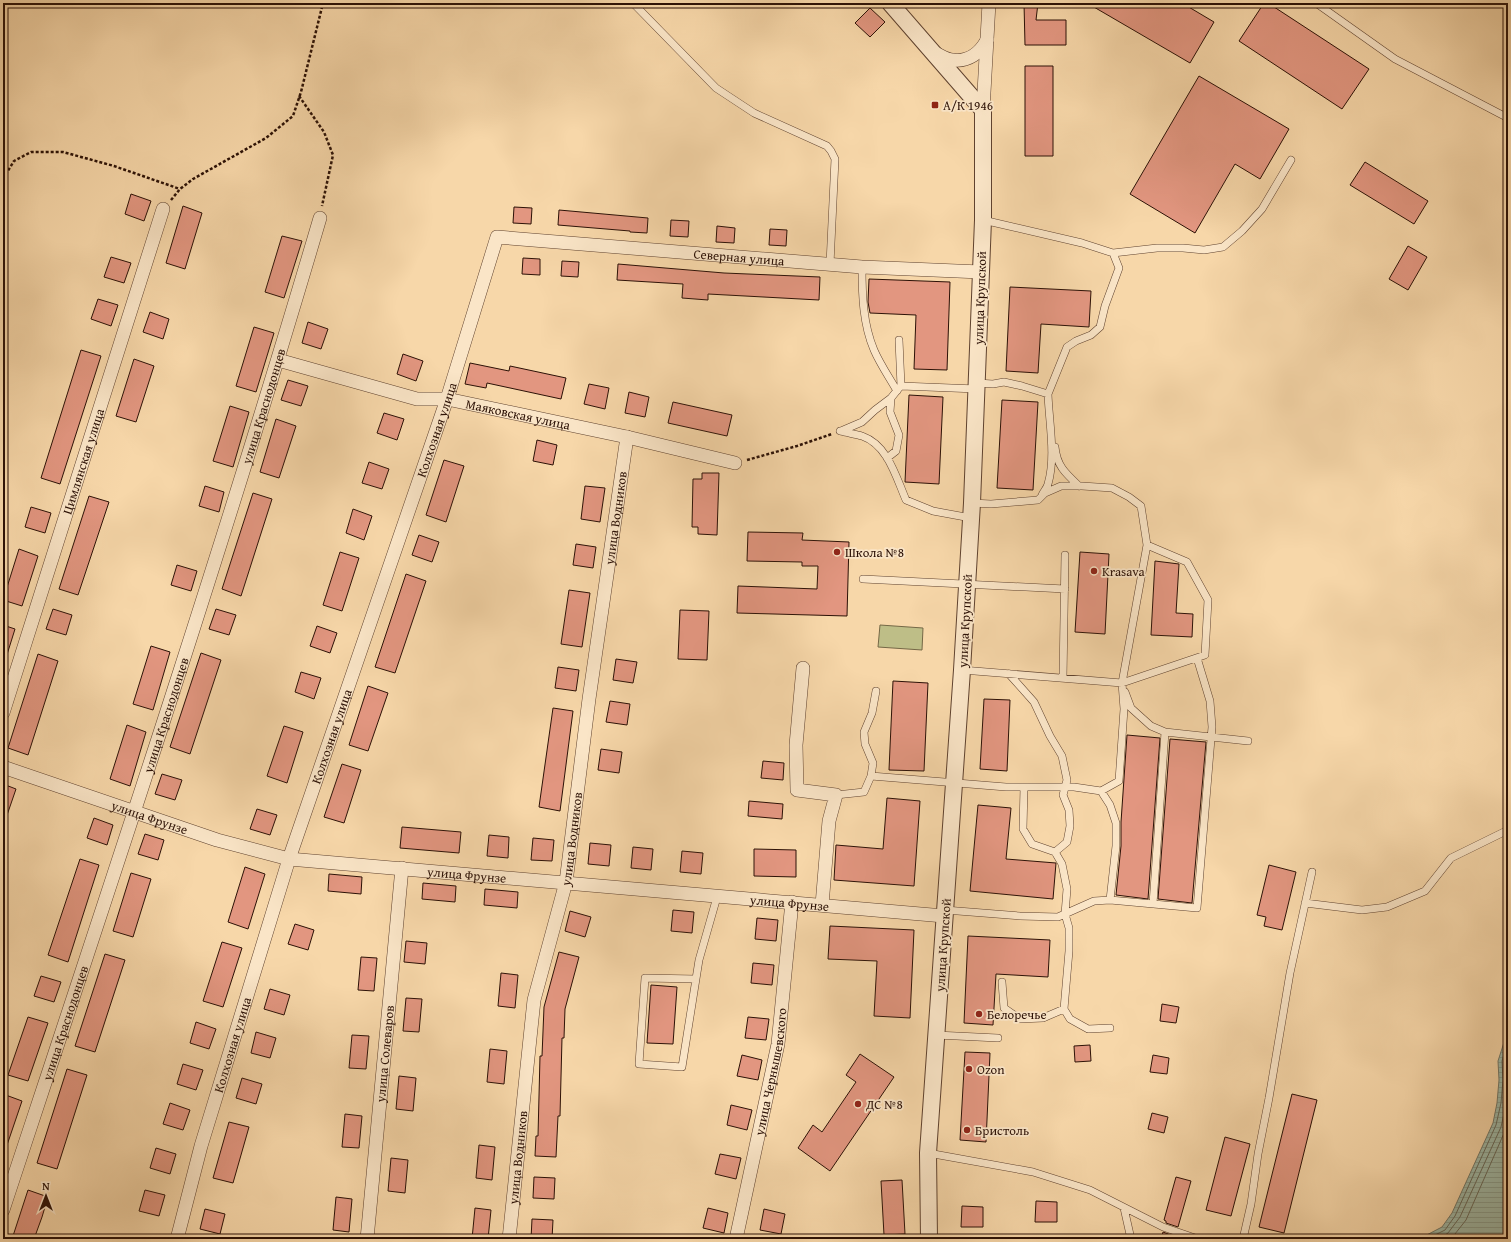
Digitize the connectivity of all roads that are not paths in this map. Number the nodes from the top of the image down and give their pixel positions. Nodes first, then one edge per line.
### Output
1 (633, 3) edge
2 (890, 3) edge
3 (989, 3) edge
4 (1316, 3) edge
5 (987, 40) junction
6 (931, 51) junction
7 (983, 110) junction
8 (1508, 118) edge
9 (1290, 160) dead end
10 (163, 209) road end
11 (320, 218) road end
12 (983, 220) junction
13 (497, 237) joint
14 (1113, 253) junction
15 (830, 264) junction
16 (862, 267) junction
17 (981, 272) junction
18 (899, 340) dead end
19 (278, 360) junction
20 (977, 386) junction
21 (899, 389) junction
22 (1048, 394) junction
23 (891, 398) junction
24 (447, 399) junction
25 (1050, 424) junction
26 (627, 437) junction
27 (887, 458) junction
28 (735, 463) road end
29 (1079, 486) junction
30 (1038, 500) junction
31 (972, 511) junction
32 (1147, 545) junction
33 (1066, 555) dead end
34 (863, 579) dead end
35 (967, 584) junction
36 (1065, 589) junction
37 (1197, 658) junction
38 (803, 668) dead end
39 (962, 670) junction
40 (1009, 674) junction
41 (1063, 678) junction
42 (1122, 683) junction
43 (876, 691) dead end
44 (3, 713) edge
45 (1165, 732) junction
46 (1211, 736) junction
47 (1248, 741) dead end
48 (3, 767) edge
49 (871, 776) junction
50 (954, 782) junction
51 (1024, 787) junction
52 (1065, 787) junction
53 (1101, 791) junction
54 (836, 795) junction
55 (134, 811) junction
56 (1508, 830) edge
57 (1055, 852) junction
58 (289, 859) junction
59 (402, 868) junction
60 (1312, 872) dead end
61 (566, 882) junction
62 (718, 897) junction
63 (1110, 900) junction
64 (792, 902) junction
65 (1305, 903) junction
66 (1153, 904) junction
67 (822, 905) junction
68 (945, 913) junction
69 (1065, 914) junction
70 (696, 979) junction
71 (1002, 982) dead end
72 (1064, 1010) junction
73 (1110, 1028) dead end
74 (936, 1035) junction
75 (998, 1038) dead end
76 (928, 1153) junction
77 (1124, 1208) junction
78 (3, 1210) edge
79 (178, 1239) edge
80 (367, 1239) edge
81 (509, 1239) edge
82 (736, 1239) edge
83 (929, 1239) edge
84 (1130, 1239) edge
85 (1198, 1239) edge
86 (1243, 1239) edge

1 - 15 lane
2 - 6 street
3 - 5 street, улица Крупской
4 - 8 lane
5 - 6 street
5 - 7 street, улица Крупской
6 - 7 street
7 - 12 street, улица Крупской
9 - 14 lane
10 - 44 street, Цимлянская улица
11 - 19 street, улица Краснодонцев
12 - 14 lane
12 - 17 street, улица Крупской
13 - 15 street, Северная улица
13 - 24 street, Колхозная улица
14 - 22 lane
15 - 16 street, Северная улица
16 - 17 street, Северная улица
16 - 21 lane
17 - 20 street, улица Крупской
18 - 21 lane
19 - 24 street, Маяковская улица
19 - 55 street, улица Краснодонцев
20 - 21 lane
20 - 22 lane
20 - 31 street, улица Крупской
21 - 23 lane
22 - 25 lane
23 - 27 lane
23 - 27 lane
24 - 26 street, Маяковская улица
24 - 58 street, Колхозная улица
25 - 29 lane
25 - 30 lane
26 - 28 street, Маяковская улица
26 - 61 street, улица Водников
27 - 31 lane
29 - 30 lane
29 - 32 lane
30 - 31 lane
31 - 35 street, улица Крупской
32 - 37 lane
32 - 42 lane
33 - 36 lane
34 - 35 lane
35 - 36 lane
35 - 39 street, улица Крупской
36 - 41 lane
37 - 42 lane
37 - 46 lane
38 - 54 street
39 - 40 lane
39 - 50 street, улица Крупской
40 - 41 lane
40 - 52 lane
41 - 42 lane
42 - 45 lane
42 - 53 lane
43 - 49 lane
45 - 46 lane
45 - 66 lane
46 - 47 lane
46 - 66 lane
48 - 55 street, улица Фрунзе
49 - 50 lane
49 - 54 lane
50 - 51 lane
50 - 68 street, улица Крупской
51 - 52 lane
51 - 57 lane
52 - 53 lane
52 - 57 lane
53 - 63 lane
54 - 67 street
55 - 58 street, улица Фрунзе
55 - 78 street, улица Краснодонцев
56 - 65 lane
57 - 69 lane
58 - 59 street, улица Фрунзе
58 - 79 street, Колхозная улица
59 - 61 street, улица Фрунзе
59 - 80 street, улица Солеваров
60 - 65 lane
61 - 62 street, улица Фрунзе
61 - 81 street, улица Водников
62 - 64 street, улица Фрунзе
62 - 70 lane
63 - 66 lane
63 - 69 lane
64 - 67 street, улица Фрунзе
64 - 82 street, улица Чернышевского
65 - 86 lane
67 - 68 street, улица Фрунзе
68 - 69 lane
68 - 74 street, улица Крупской
69 - 72 lane
70 - 70 lane
71 - 72 lane
72 - 73 lane
74 - 75 lane
74 - 76 street, улица Крупской
76 - 77 lane
76 - 83 street, улица Крупской
77 - 84 lane
77 - 85 lane

